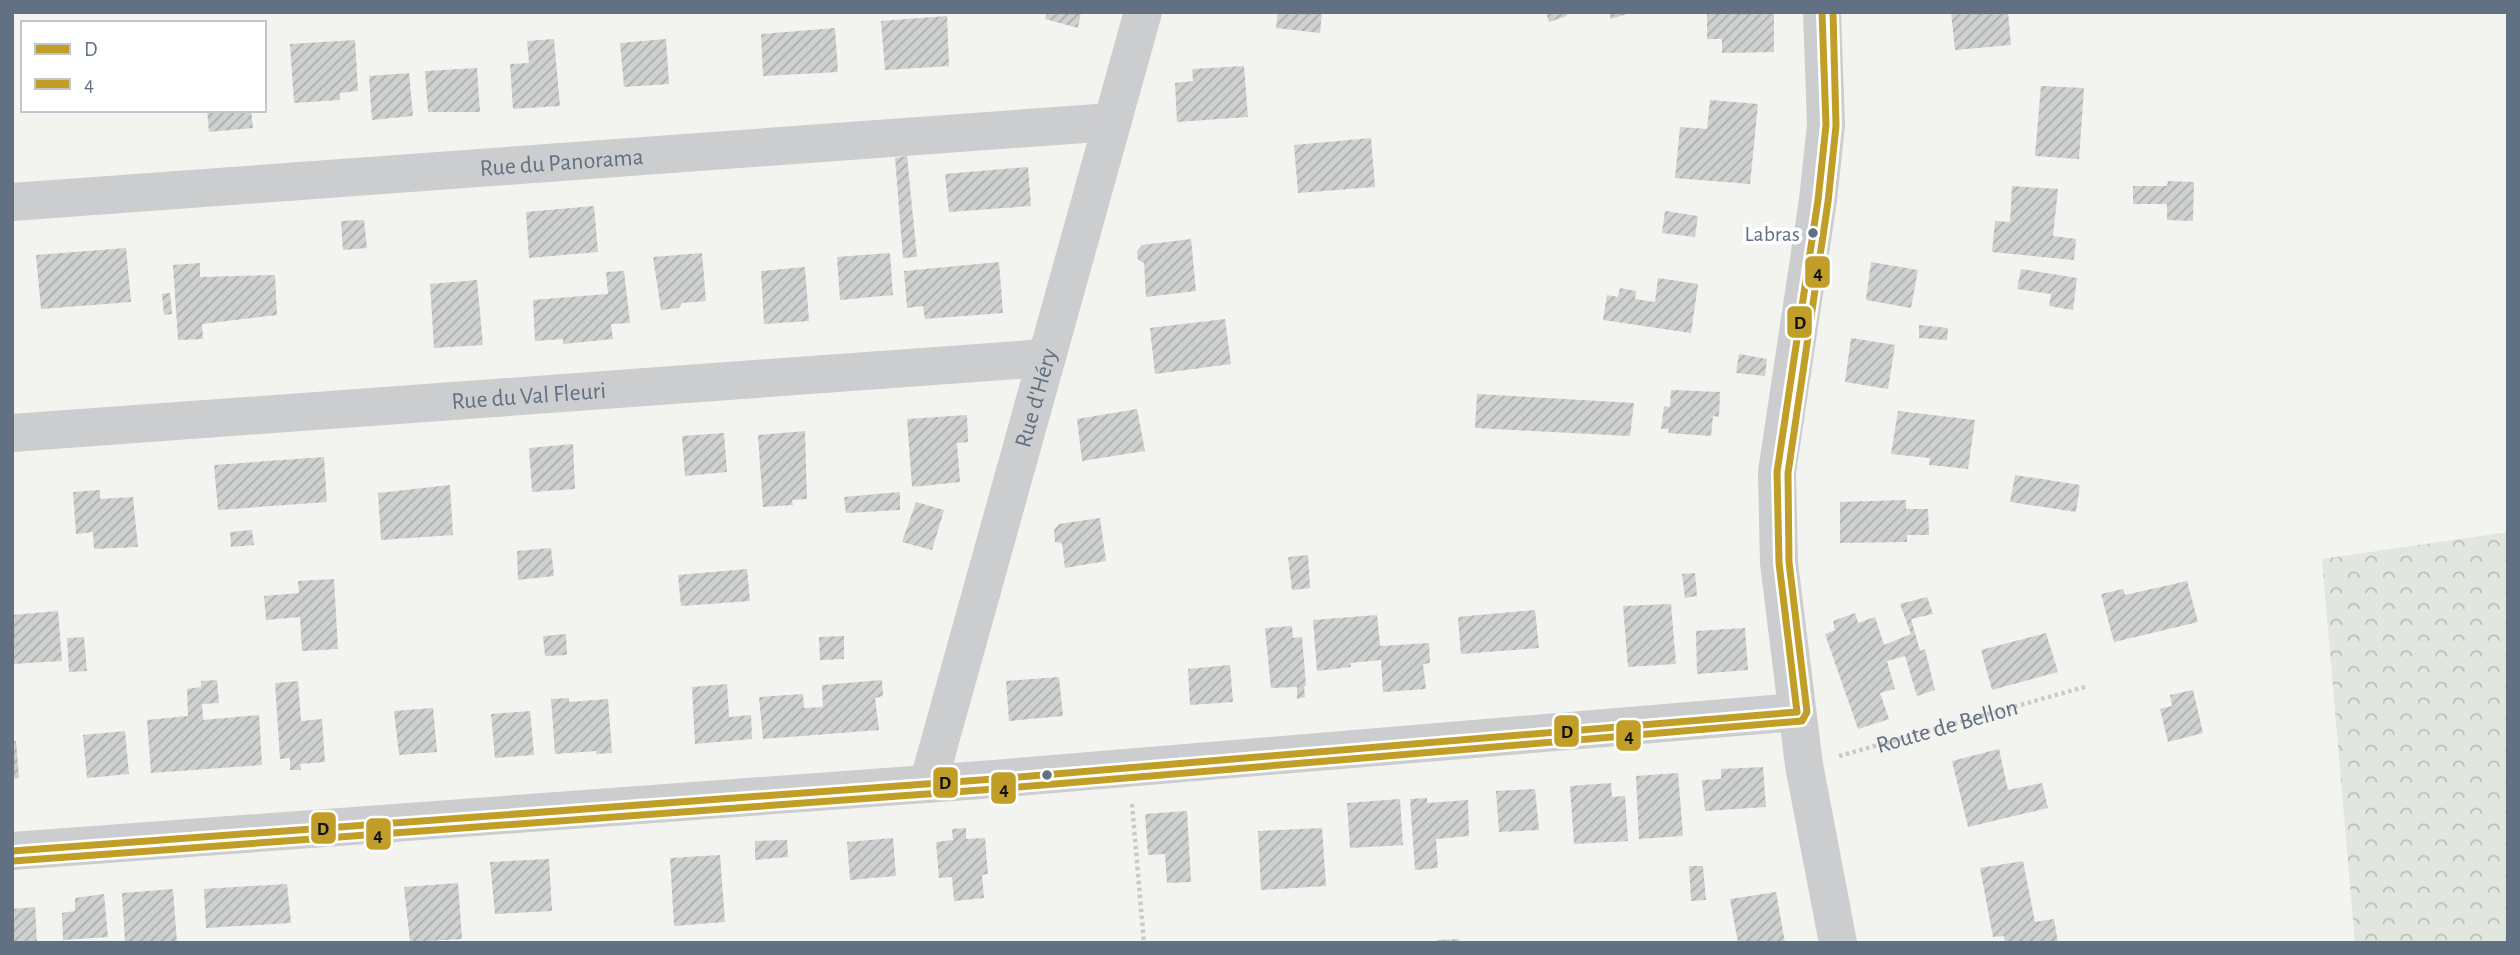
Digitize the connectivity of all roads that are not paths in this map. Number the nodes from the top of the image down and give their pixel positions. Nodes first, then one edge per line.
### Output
1 (1143, 12) edge
2 (1822, 12) edge
3 (1111, 122) junction
4 (12, 202) edge
5 (1045, 358) junction
6 (12, 433) edge
7 (1797, 712) junction
8 (928, 784) junction
9 (12, 850) edge
10 (1838, 943) edge

1 - 3 street, Rue d'Héry
2 - 7 street
3 - 4 street, Rue du Panorama
3 - 5 street, Rue d'Héry
5 - 6 street, Rue du Val Fleuri
5 - 8 street, Rue d'Héry
7 - 8 street
7 - 10 street
8 - 9 street

